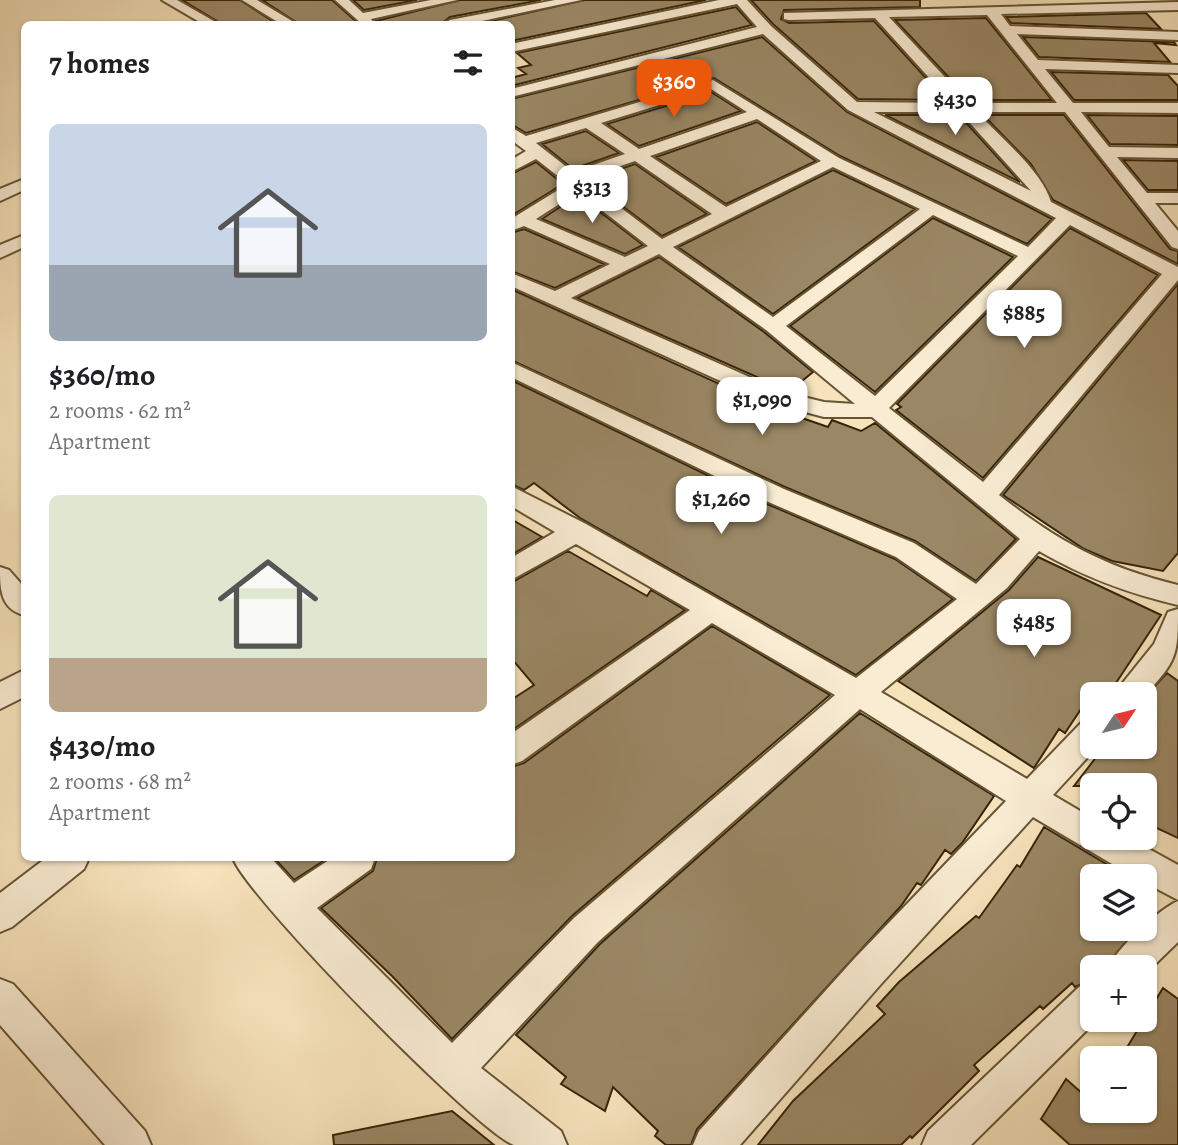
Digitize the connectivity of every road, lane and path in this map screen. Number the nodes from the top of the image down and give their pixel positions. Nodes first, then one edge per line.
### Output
1 (168, 0) edge
2 (248, 0) edge
3 (341, 0) edge
4 (451, 0) edge
5 (575, 0) edge
6 (739, 0) edge
7 (867, 0) edge
8 (846, 2) edge
9 (1178, 6) edge
10 (991, 11) junction
11 (880, 15) junction
12 (789, 16) junction
13 (206, 21) edge
14 (285, 21) edge
15 (365, 21) edge
16 (466, 21) edge
17 (762, 24) junction
18 (1006, 30) junction
19 (1178, 36) edge
20 (515, 47) edge
21 (678, 50) junction
22 (1035, 64) junction
23 (1178, 69) edge
24 (704, 76) junction
25 (515, 92) edge
26 (963, 106) junction
27 (1067, 106) junction
28 (853, 107) junction
29 (1178, 108) edge
30 (756, 114) junction
31 (588, 122) junction
32 (524, 142) edge
33 (1106, 152) junction
34 (1178, 153) edge
35 (637, 155) junction
36 (515, 159) edge
37 (833, 161) junction
38 (575, 181) junction
39 (21, 186) edge
40 (0, 196) edge
41 (1143, 198) junction
42 (1178, 198) edge
43 (1043, 206) junction
44 (932, 208) junction
45 (727, 216) junction
46 (1067, 218) junction
47 (517, 223) edge
48 (21, 242) edge
49 (1178, 243) edge
50 (661, 247) junction
51 (0, 252) edge
52 (1028, 254) junction
53 (623, 263) junction
54 (1177, 266) edge
55 (515, 281) edge
56 (554, 299) junction
57 (773, 326) junction
58 (515, 371) edge
59 (874, 410) junction
60 (515, 497) edge
61 (984, 497) junction
62 (577, 531) junction
63 (1037, 538) junction
64 (515, 568) edge
65 (1178, 594) edge
66 (977, 599) junction
67 (1178, 605) edge
68 (712, 609) junction
69 (1178, 620) edge
70 (1139, 682) edge
71 (21, 684) edge
72 (858, 693) junction
73 (0, 697) edge
74 (1080, 745) edge
75 (515, 748) edge
76 (1028, 799) junction
77 (1080, 828) edge
78 (1119, 850) edge
79 (68, 861) edge
80 (251, 861) edge
81 (355, 861) edge
82 (1178, 883) edge
83 (291, 905) junction
84 (0, 915) edge
85 (1178, 918) edge
86 (1140, 955) edge
87 (0, 998) edge
88 (1080, 1012) edge
89 (452, 1070) junction
90 (131, 1145) edge
91 (547, 1145) edge
92 (713, 1145) edge
93 (942, 1145) edge

1 - 13 street
2 - 14 street
3 - 15 street
4 - 15 street
5 - 16 street
6 - 17 street
6 - 20 street
7 - 8 street
8 - 12 street
9 - 10 street
10 - 11 street
10 - 18 street
11 - 12 street
11 - 26 street
12 - 17 street
17 - 21 street
17 - 28 street
18 - 19 street
18 - 22 street
21 - 24 street
21 - 25 street
22 - 23 street
22 - 27 street
24 - 30 street
24 - 31 street
26 - 27 street
26 - 28 street
26 - 43 street
27 - 29 street
27 - 33 street
28 - 43 street
30 - 35 street
30 - 37 street
31 - 32 street
31 - 35 street
32 - 36 street
32 - 38 street
33 - 34 street
33 - 41 street
35 - 38 street
35 - 45 street
37 - 44 street
37 - 45 street
38 - 47 street
38 - 50 street
39 - 40 street
41 - 42 street
41 - 49 street
43 - 46 street
44 - 52 street
44 - 57 street
45 - 50 street
46 - 52 street
46 - 54 street
47 - 53 street
48 - 51 street
50 - 53 street
50 - 57 street
52 - 59 street
53 - 56 street
54 - 61 street
55 - 56 street
56 - 59 street
57 - 59 street
58 - 66 street
59 - 61 street
60 - 62 street
61 - 63 street
62 - 64 street
62 - 68 street
63 - 65 street
63 - 66 street
65 - 67 street
66 - 72 street
68 - 72 street
68 - 75 street
69 - 70 street
71 - 73 street
72 - 76 street
72 - 89 street
74 - 76 street
76 - 77 street
76 - 92 street
78 - 82 street
79 - 84 street
80 - 83 street
81 - 83 street
83 - 89 street
85 - 86 street
87 - 90 street
88 - 93 street
89 - 91 street

